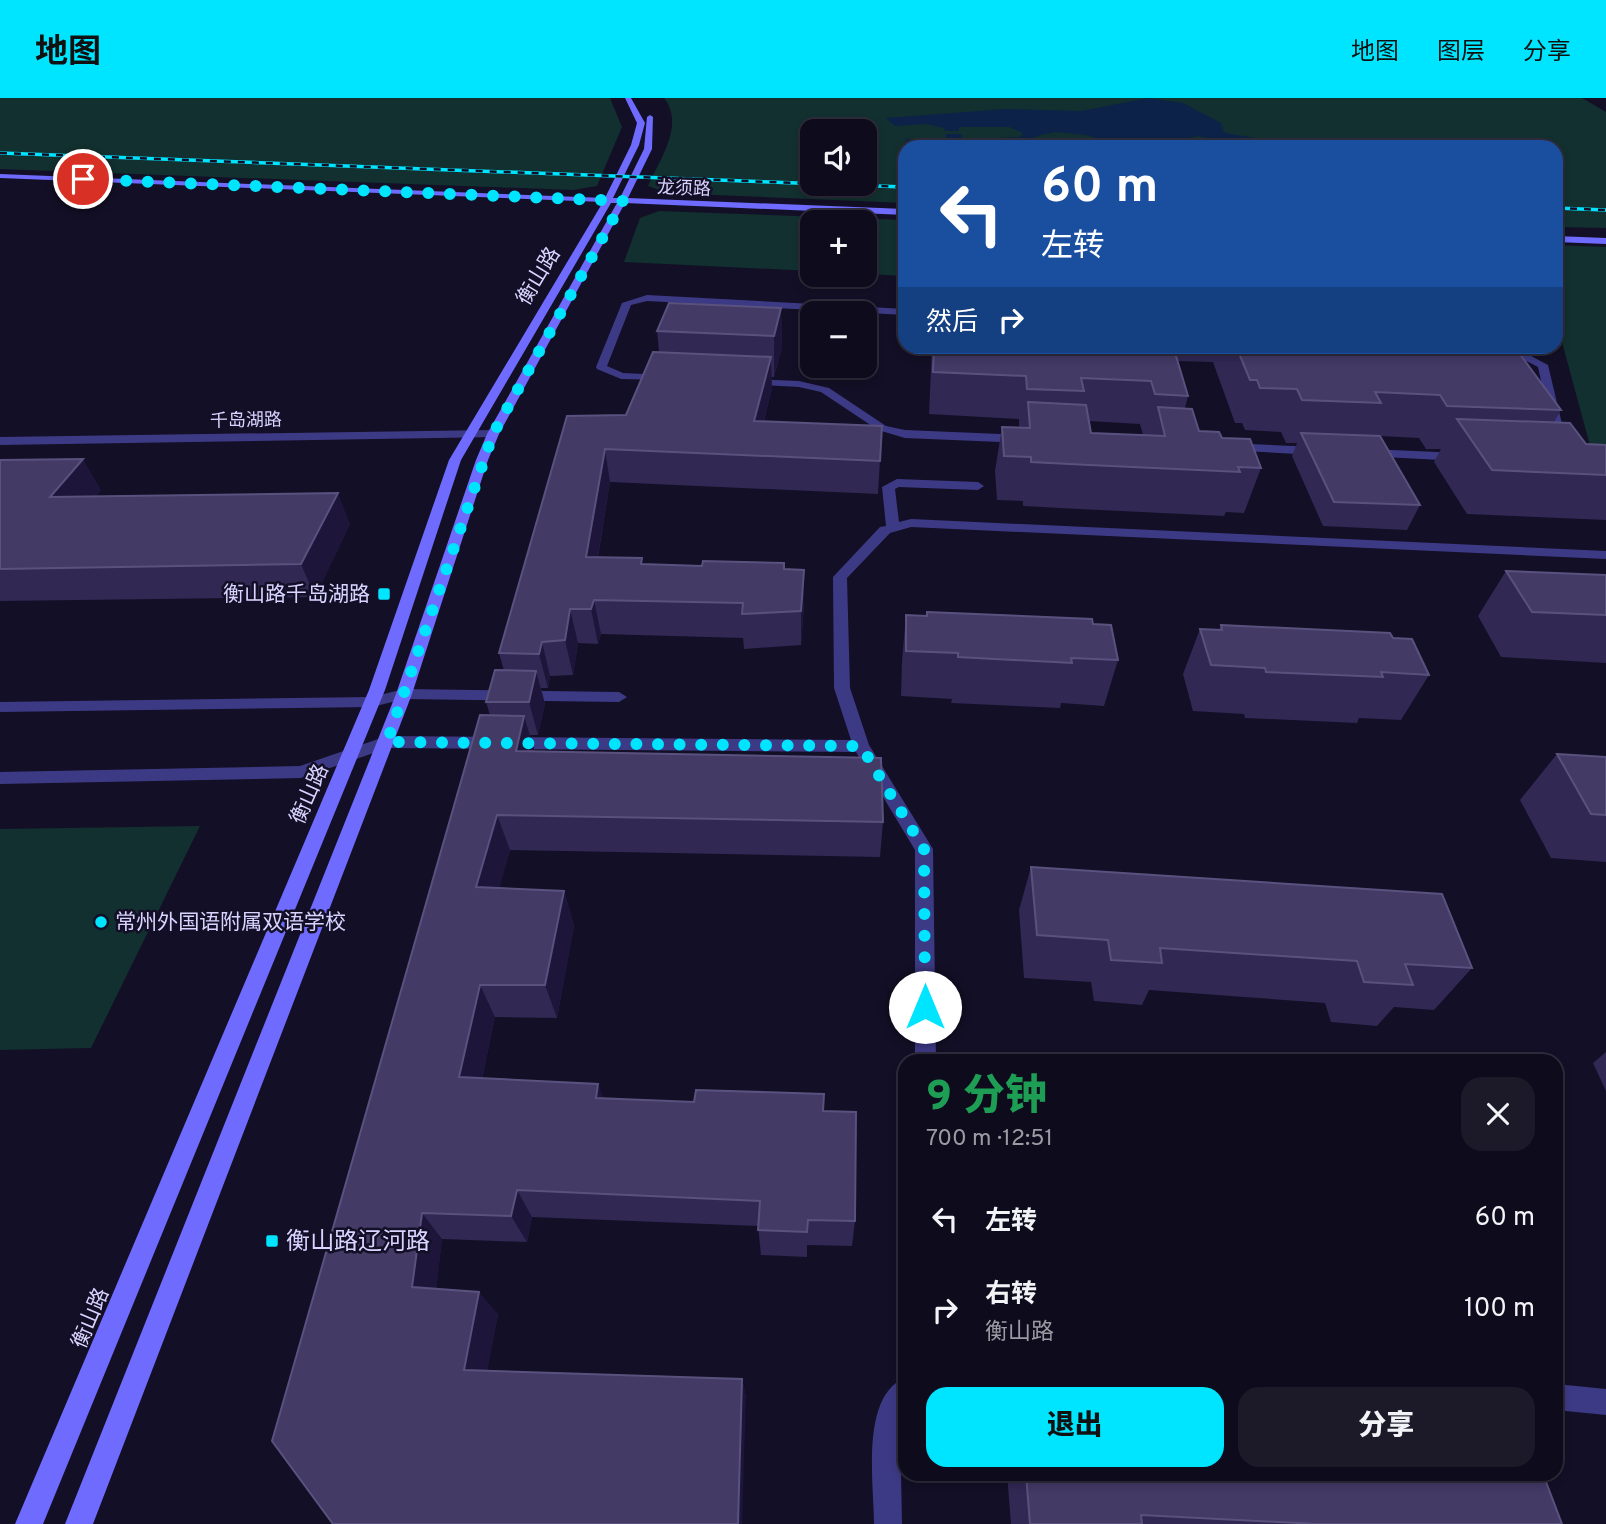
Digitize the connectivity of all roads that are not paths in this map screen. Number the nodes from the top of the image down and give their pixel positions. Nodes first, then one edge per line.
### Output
1 (628, 98) edge
2 (642, 98) edge
3 (0, 176) edge
4 (616, 201) junction
5 (898, 212) edge
6 (1563, 239) edge
7 (1606, 241) edge
8 (898, 312) edge
9 (1524, 354) edge
10 (676, 378) edge
11 (730, 381) edge
12 (471, 434) junction
13 (493, 434) junction
14 (1030, 439) edge
15 (0, 441) edge
16 (1210, 446) edge
17 (1335, 452) edge
18 (1362, 453) edge
19 (1553, 456) edge
20 (1473, 457) edge
21 (978, 486) dead end
22 (893, 527) junction
23 (1606, 555) edge
24 (404, 694) junction
25 (619, 697) dead end
26 (372, 702) junction
27 (0, 707) edge
28 (387, 742) junction
29 (861, 746) junction
30 (353, 752) junction
31 (0, 778) edge
32 (926, 1054) edge
33 (1563, 1398) edge
34 (898, 1402) edge
35 (1606, 1402) edge
36 (29, 1524) edge
37 (79, 1524) edge
38 (888, 1524) edge

1 - 4 street, 衡山路
2 - 4 street, 衡山路
3 - 4 street, 龙须路
4 - 5 street, 龙须路
4 - 12 street, 衡山路
4 - 13 street, 衡山路
6 - 7 street
8 - 10 street
9 - 19 street
11 - 14 street
12 - 13 street, 千岛湖路
12 - 15 street, 千岛湖路
12 - 26 street, 衡山路
13 - 24 street, 衡山路
16 - 17 street
18 - 20 street
21 - 22 street
22 - 23 street
22 - 29 street
24 - 25 street
24 - 26 street
24 - 28 street, 衡山路
26 - 27 street
26 - 30 street, 衡山路
28 - 29 street
28 - 30 street
28 - 37 street, 衡山路
29 - 32 street
30 - 31 street
30 - 36 street, 衡山路
33 - 35 street
34 - 38 street

